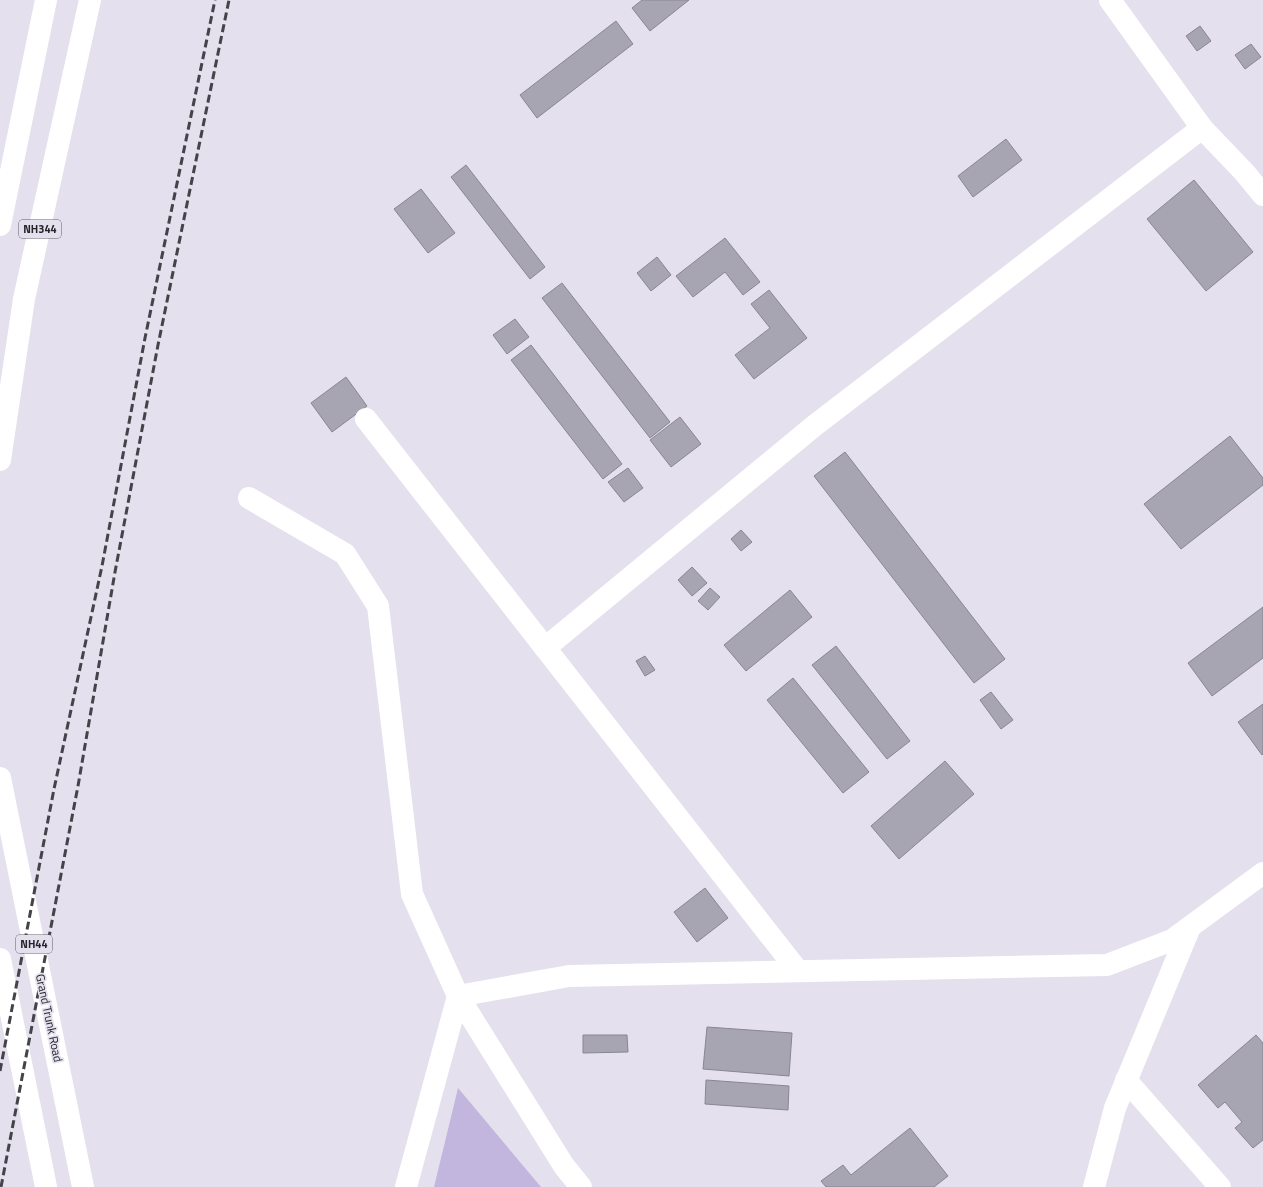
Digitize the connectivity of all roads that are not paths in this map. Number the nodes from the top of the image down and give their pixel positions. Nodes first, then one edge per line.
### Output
1 (46, 0) edge
2 (90, 0) edge
3 (1110, 0) edge
4 (1202, 128) junction
5 (1263, 195) edge
6 (0, 225) edge
7 (366, 419) dead end
8 (0, 460) edge
9 (249, 498) dead end
10 (545, 648) junction
11 (0, 778) edge
12 (1263, 873) edge
13 (1190, 927) junction
14 (0, 960) edge
15 (798, 971) junction
16 (458, 996) junction
17 (1126, 1080) junction
18 (46, 1187) edge
19 (83, 1187) edge
20 (406, 1187) edge
21 (581, 1187) edge
22 (1094, 1187) edge
23 (1220, 1187) edge

1 - 6 main road
2 - 8 main road, NH344
3 - 4 main road
4 - 5 main road
4 - 10 main road
7 - 10 main road
9 - 16 main road
10 - 15 main road
11 - 19 main road, Grand Trunk Road / NH44
12 - 13 main road
13 - 15 main road
13 - 17 main road
14 - 18 main road, NH44
15 - 16 main road
16 - 20 main road
16 - 21 main road
17 - 22 main road
17 - 23 main road

